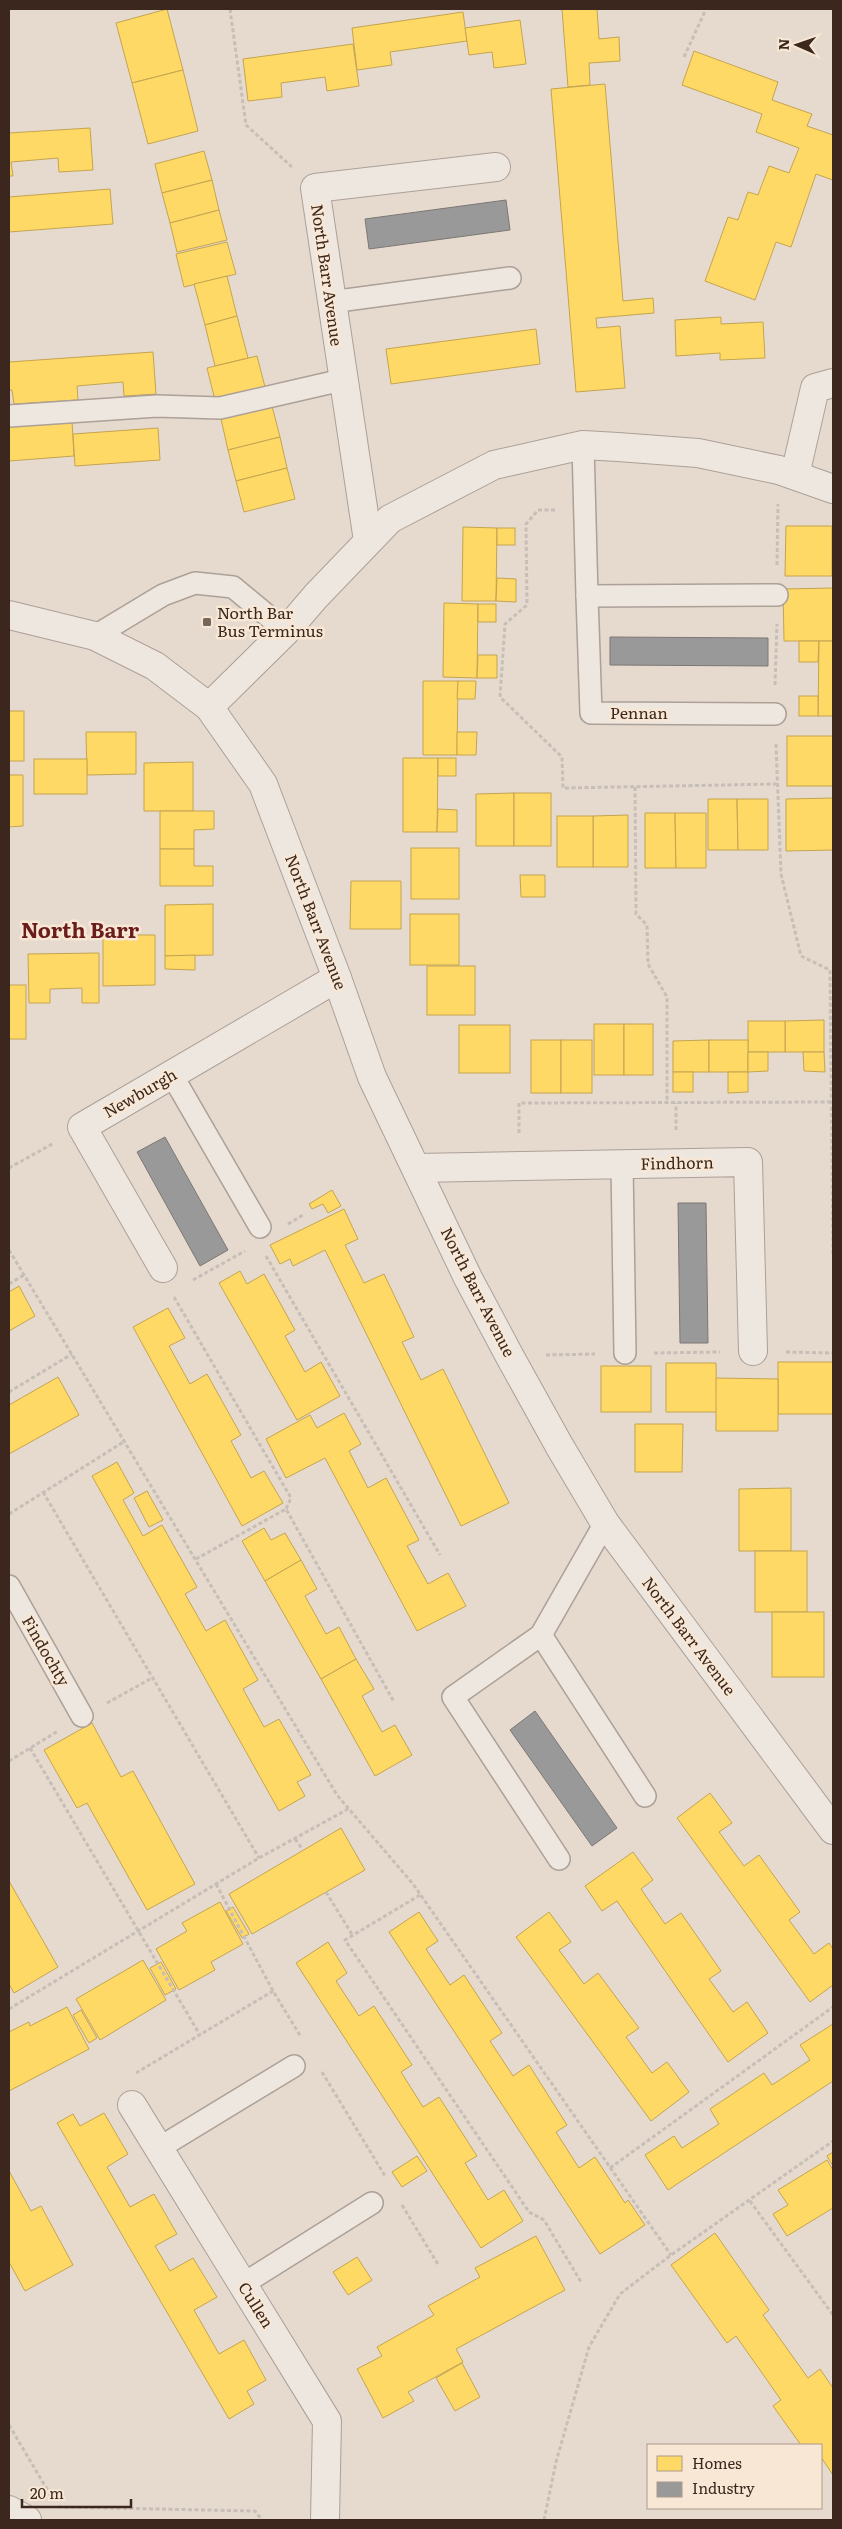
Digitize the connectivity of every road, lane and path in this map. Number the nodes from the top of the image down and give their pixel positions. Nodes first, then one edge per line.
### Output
1 (230, 9) edge
2 (706, 9) edge
3 (684, 57) dead end
4 (496, 167) dead end
5 (315, 188) junction
6 (510, 278) dead end
7 (331, 302) junction
8 (342, 380) junction
9 (833, 383) edge
10 (9, 416) edge
11 (583, 445) junction
12 (787, 472) junction
13 (833, 489) edge
14 (368, 541) junction
15 (777, 595) junction
16 (587, 596) junction
17 (9, 615) edge
18 (286, 631) junction
19 (95, 636) junction
20 (208, 707) junction
21 (775, 714) junction
22 (635, 787) dead end
23 (337, 978) junction
24 (172, 1075) junction
25 (832, 1102) junction
26 (667, 1103) junction
27 (82, 1127) junction
28 (622, 1164) junction
29 (519, 1166) junction
30 (9, 1168) edge
31 (417, 1168) junction
32 (303, 1215) dead end
33 (259, 1235) junction
34 (9, 1250) edge
35 (833, 1255) edge
36 (24, 1275) junction
37 (167, 1280) joint
38 (9, 1284) edge
39 (187, 1284) dead end
40 (753, 1351) joint
41 (625, 1353) dead end
42 (833, 1353) edge
43 (72, 1354) junction
44 (9, 1392) edge
45 (125, 1441) junction
46 (43, 1492) junction
47 (286, 1510) junction
48 (9, 1514) edge
49 (605, 1523) junction
50 (440, 1555) dead end
51 (196, 1559) junction
52 (9, 1586) edge
53 (541, 1635) junction
54 (394, 1702) dead end
55 (82, 1716) dead end
56 (30, 1748) dead end
57 (645, 1796) dead end
58 (348, 1809) junction
59 (832, 1825) edge
60 (295, 1838) junction
61 (302, 1850) dead end
62 (259, 1858) junction
63 (559, 1859) dead end
64 (216, 1884) junction
65 (326, 1892) dead end
66 (420, 1895) junction
67 (138, 1931) junction
68 (354, 1936) junction
69 (273, 1991) junction
70 (833, 2007) edge
71 (9, 2009) edge
72 (200, 2035) junction
73 (302, 2038) dead end
74 (294, 2066) dead end
75 (322, 2070) dead end
76 (132, 2105) joint
77 (833, 2142) edge
78 (159, 2148) junction
79 (610, 2168) junction
80 (390, 2184) dead end
81 (400, 2200) dead end
82 (750, 2201) junction
83 (372, 2203) dead end
84 (671, 2255) junction
85 (440, 2266) dead end
86 (581, 2282) dead end
87 (242, 2284) junction
88 (833, 2315) edge
89 (9, 2426) edge
90 (9, 2510) edge
91 (27, 2520) edge
92 (262, 2520) edge
93 (325, 2520) edge
94 (544, 2520) edge

1 - 5 path
2 - 3 path
4 - 5 street, North Barr Avenue
5 - 7 street, North Barr Avenue
6 - 7 lane
7 - 8 street, North Barr Avenue
8 - 10 lane
8 - 14 street, North Barr Avenue
9 - 12 street
11 - 12 street
11 - 14 street
11 - 16 lane, Pennan
12 - 13 street
12 - 15 path
14 - 18 street
15 - 16 lane
15 - 21 path
16 - 21 lane, Pennan
17 - 19 street, North Barr Avenue
18 - 19 lane
18 - 20 street
19 - 20 street, North Barr Avenue
20 - 23 street, North Barr Avenue
21 - 25 path
22 - 26 path
23 - 24 street, Newburgh
23 - 31 street, North Barr Avenue
24 - 27 street, Newburgh
24 - 33 lane
25 - 26 path
25 - 35 path
26 - 29 path
27 - 30 path
27 - 37 street
28 - 29 street, Findhorn
28 - 40 street, Findhorn
28 - 41 lane
29 - 31 street, Findhorn
31 - 49 street, North Barr Avenue
32 - 33 path
33 - 39 path
33 - 50 path
34 - 36 path
36 - 38 path
36 - 43 path
37 - 47 path
40 - 42 path
43 - 44 path
43 - 45 path
45 - 46 path
45 - 51 path
46 - 48 path
46 - 62 path
47 - 51 path
47 - 54 path
49 - 53 lane
49 - 59 street, North Barr Avenue
51 - 58 path
52 - 55 lane, Findochty
53 - 57 lane
53 - 63 lane
56 - 67 path
58 - 60 path
58 - 66 path
60 - 61 path
60 - 62 path
62 - 64 path
64 - 67 path
64 - 69 path
65 - 68 path
66 - 68 path
66 - 79 path
67 - 71 path
67 - 72 path
68 - 86 path
69 - 72 path
69 - 73 path
70 - 79 path
72 - 76 path
74 - 78 lane
75 - 80 path
76 - 78 street, Cullen
77 - 82 path
78 - 87 street, Cullen
79 - 84 path
81 - 85 path
82 - 84 path
82 - 88 path
83 - 87 lane
84 - 94 path
87 - 93 street, Cullen
89 - 92 path
90 - 91 street

